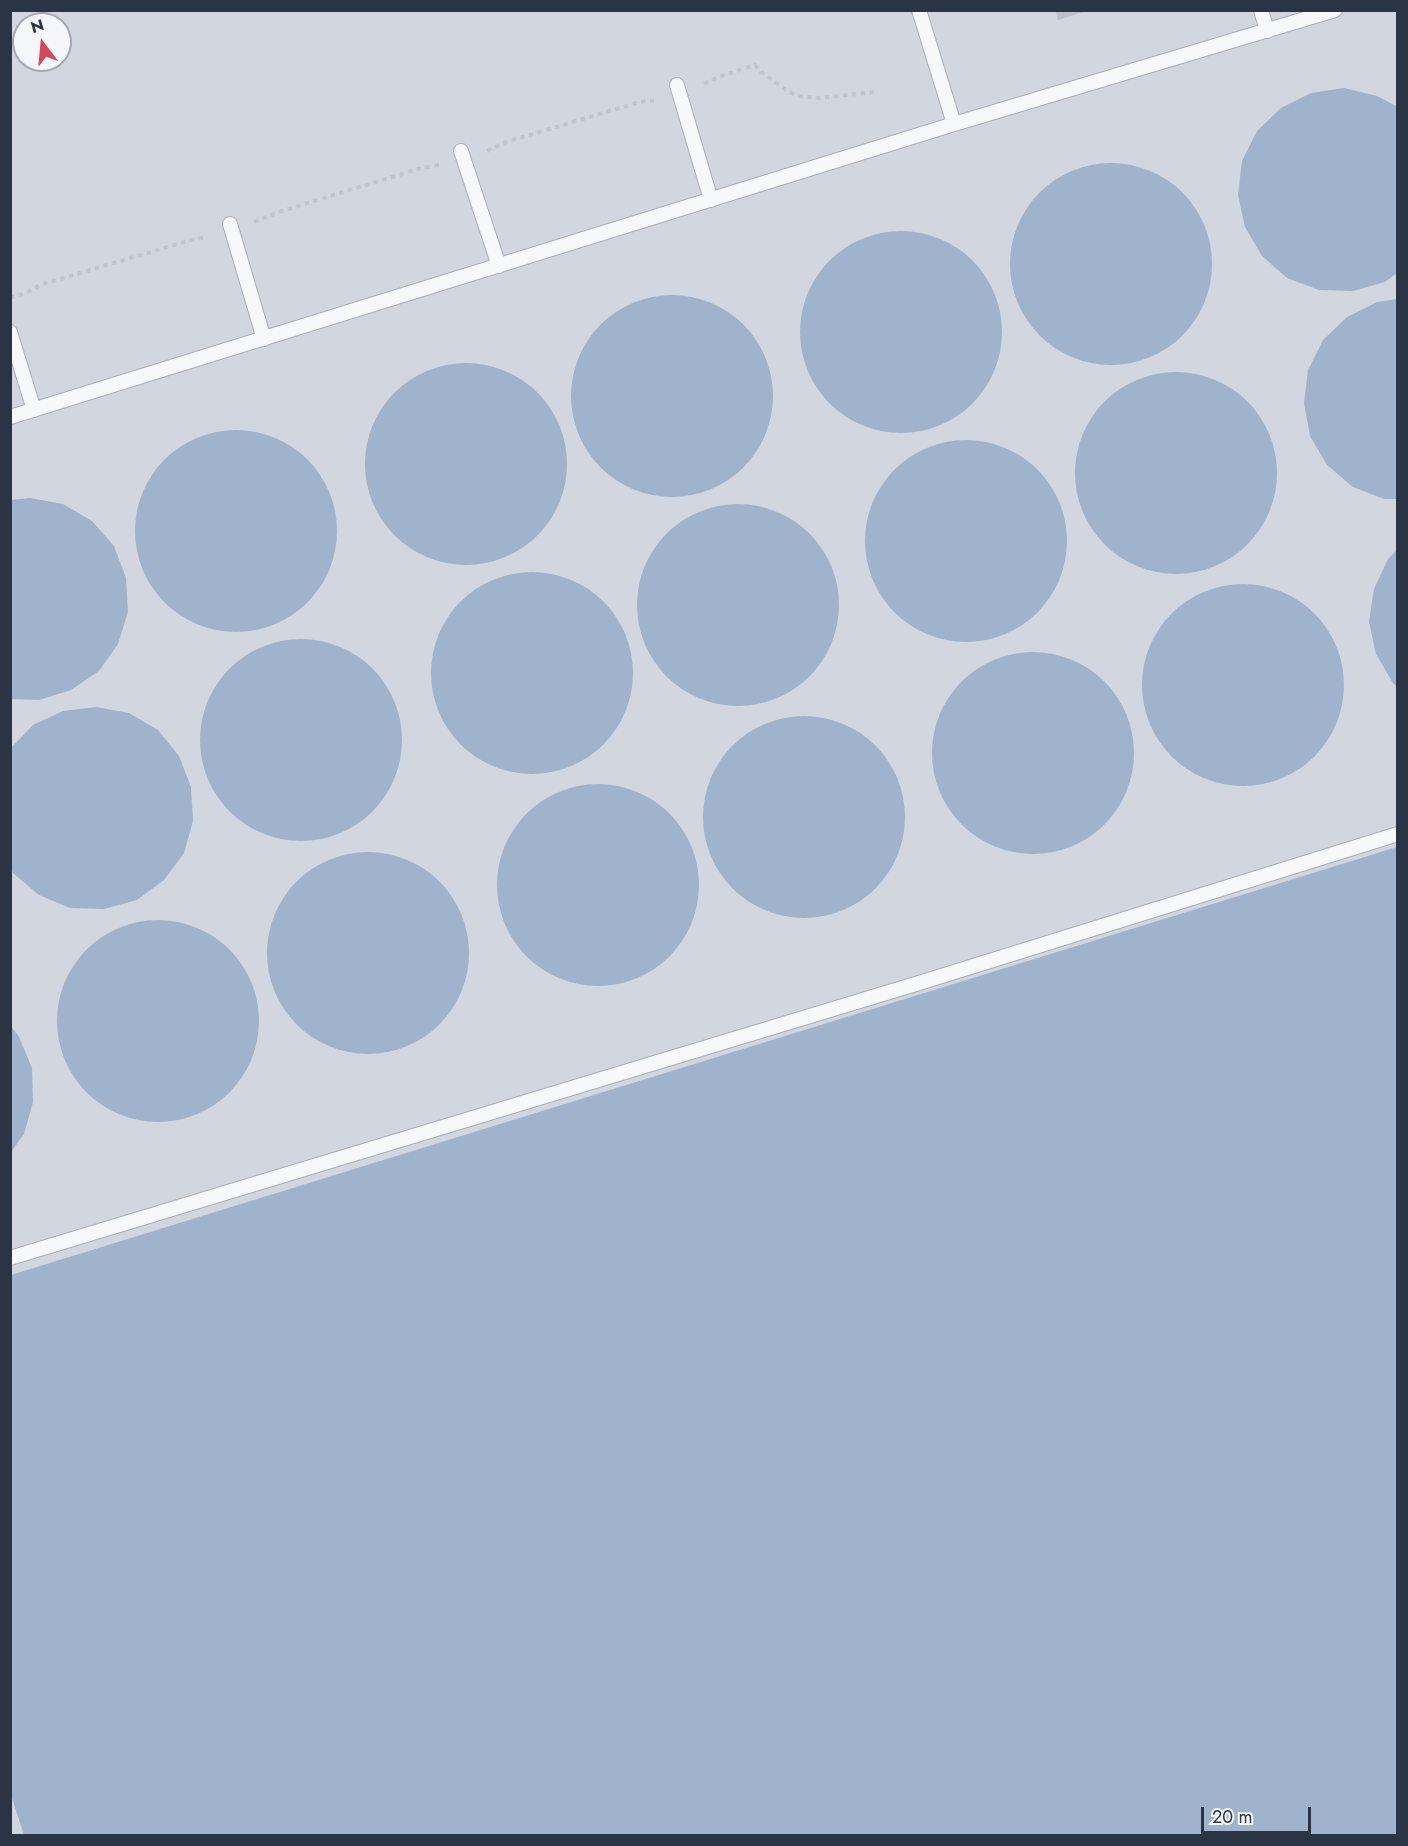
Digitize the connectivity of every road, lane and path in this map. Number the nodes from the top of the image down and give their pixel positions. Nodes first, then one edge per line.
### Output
1 (919, 10) edge
2 (1261, 10) edge
3 (1335, 10) edge
4 (1268, 31) junction
5 (704, 84) dead end
6 (677, 85) dead end
7 (874, 92) dead end
8 (655, 100) dead end
9 (954, 124) junction
10 (489, 151) dead end
11 (461, 152) dead end
12 (440, 165) dead end
13 (711, 200) junction
14 (258, 221) dead end
15 (230, 224) dead end
16 (206, 237) dead end
17 (499, 266) junction
18 (10, 298) edge
19 (10, 332) edge
20 (264, 339) junction
21 (34, 410) junction
22 (10, 417) edge
23 (1398, 834) edge
24 (10, 1258) edge

1 - 9 lane
2 - 4 lane
3 - 4 lane
4 - 9 lane
5 - 7 path
6 - 13 lane
8 - 10 path
9 - 13 lane
11 - 17 lane
12 - 14 path
13 - 17 lane
15 - 20 lane
16 - 18 path
17 - 20 lane
19 - 21 lane
20 - 21 lane
21 - 22 lane
23 - 24 lane

